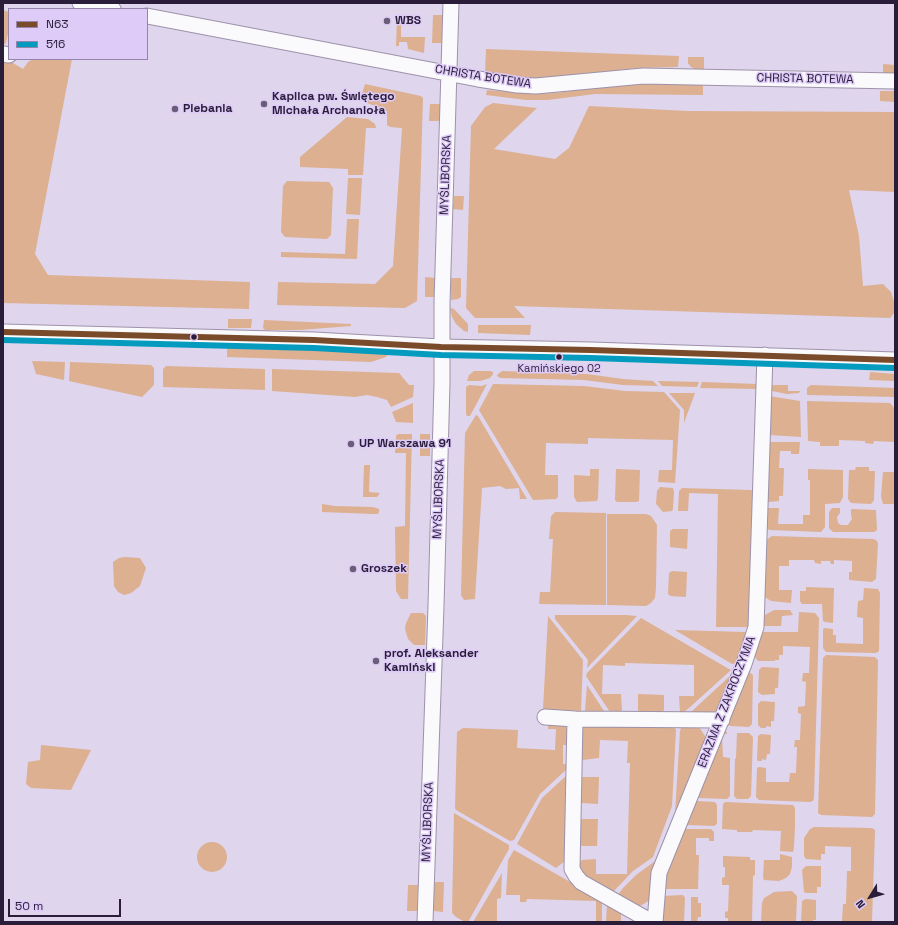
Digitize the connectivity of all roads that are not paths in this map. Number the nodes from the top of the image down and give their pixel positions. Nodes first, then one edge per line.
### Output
1 (80, 3) edge
2 (451, 3) edge
3 (108, 8) edge
4 (148, 16) edge
5 (449, 73) junction
6 (895, 81) edge
7 (3, 332) edge
8 (441, 347) junction
9 (766, 355) junction
10 (895, 360) edge
11 (545, 717) dead end
12 (575, 719) junction
13 (722, 720) junction
14 (425, 922) edge
15 (652, 922) edge
16 (655, 922) edge

1 - 3 street
2 - 5 street, MYŚLIBORSKA
4 - 5 street, CHRISTA BOTEWA
5 - 6 street, CHRISTA BOTEWA
5 - 8 street, MYŚLIBORSKA
7 - 8 street
8 - 9 street
8 - 14 street, MYŚLIBORSKA
9 - 10 street
9 - 13 street, ERAZMA Z ZAKROCZYMIA
11 - 12 street
12 - 13 street
12 - 15 street
13 - 16 street, ERAZMA Z ZAKROCZYMIA

